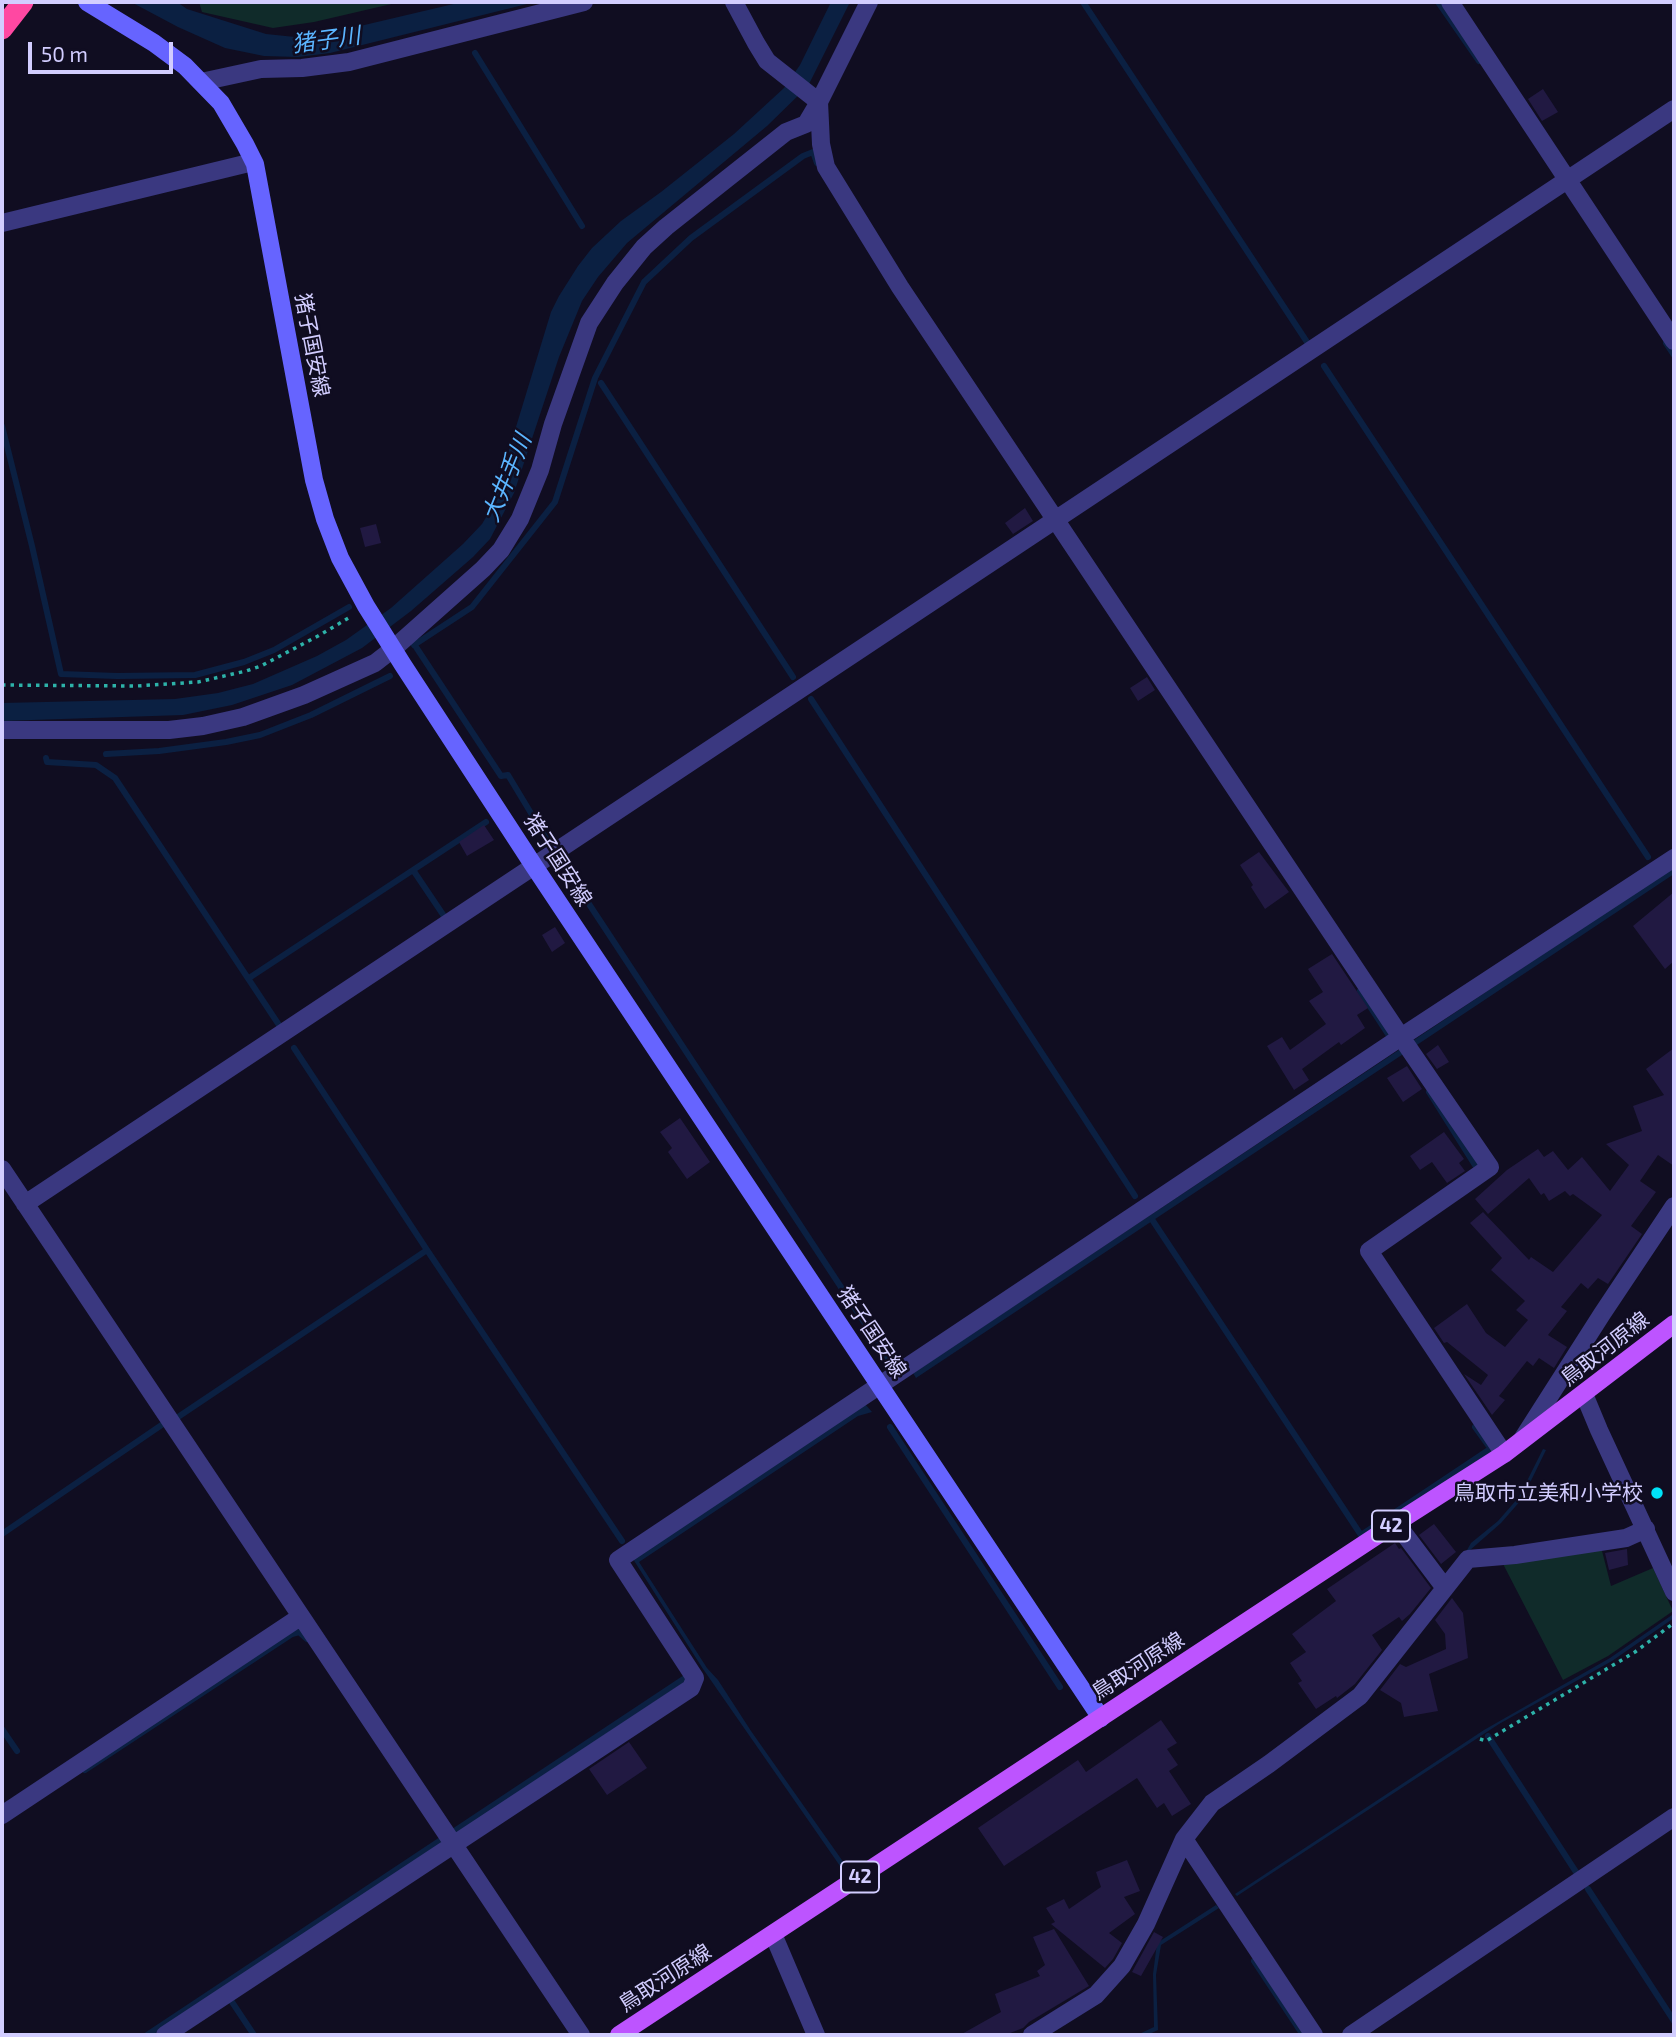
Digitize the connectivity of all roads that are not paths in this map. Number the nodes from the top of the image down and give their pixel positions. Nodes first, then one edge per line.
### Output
1 (5, 2) edge
2 (23, 2) edge
3 (87, 2) edge
4 (584, 2) edge
5 (734, 2) edge
6 (869, 2) edge
7 (1450, 2) edge
8 (2, 6) edge
9 (2, 29) edge
10 (201, 82) junction
11 (820, 102) junction
12 (1674, 109) edge
13 (253, 162) junction
14 (1567, 180) junction
15 (2, 223) edge
16 (1674, 341) edge
17 (1056, 518) junction
18 (391, 646) junction
19 (2, 730) edge
20 (1674, 858) edge
21 (534, 866) junction
22 (1401, 1037) junction
23 (2, 1169) edge
24 (25, 1204) junction
25 (1674, 1206) edge
26 (1674, 1324) edge
27 (881, 1385) junction
28 (1584, 1394) junction
29 (1512, 1449) junction
30 (1396, 1523) junction
31 (1646, 1529) junction
32 (1445, 1588) junction
33 (1674, 1591) edge
34 (300, 1617) junction
35 (1101, 1718) junction
36 (2, 1815) edge
37 (1674, 1817) edge
38 (1184, 1839) junction
39 (453, 1845) junction
40 (774, 1934) junction
41 (165, 2035) edge
42 (581, 2035) edge
43 (619, 2035) edge
44 (816, 2035) edge
45 (1032, 2035) edge
46 (1314, 2035) edge
47 (1351, 2035) edge

1 - 8 highway
2 - 9 highway
3 - 10 main road, 猪子国安線
4 - 10 street
5 - 11 street
6 - 11 street
7 - 14 street
10 - 13 main road, 猪子国安線
11 - 17 street
11 - 18 street
12 - 14 street
13 - 15 street
13 - 18 main road, 猪子国安線
14 - 16 street
14 - 17 street
17 - 21 street
17 - 22 street
18 - 19 street
18 - 21 main road, 猪子国安線
20 - 22 street
21 - 24 street
21 - 27 main road, 猪子国安線
22 - 27 street
22 - 29 street
23 - 24 street
24 - 34 street
25 - 29 street
26 - 28 main road, 鳥取河原線 / 42
27 - 35 main road, 猪子国安線
27 - 39 street
28 - 29 main road, 鳥取河原線 / 42
28 - 31 street
29 - 30 main road, 鳥取河原線 / 42
30 - 32 street
30 - 35 main road, 鳥取河原線 / 42
31 - 32 street
31 - 33 street
32 - 38 street
34 - 36 street
34 - 39 street
35 - 40 main road, 鳥取河原線 / 42
37 - 47 street
38 - 45 street
38 - 46 street
39 - 41 street
39 - 42 street
40 - 43 main road, 鳥取河原線 / 42
40 - 44 street

